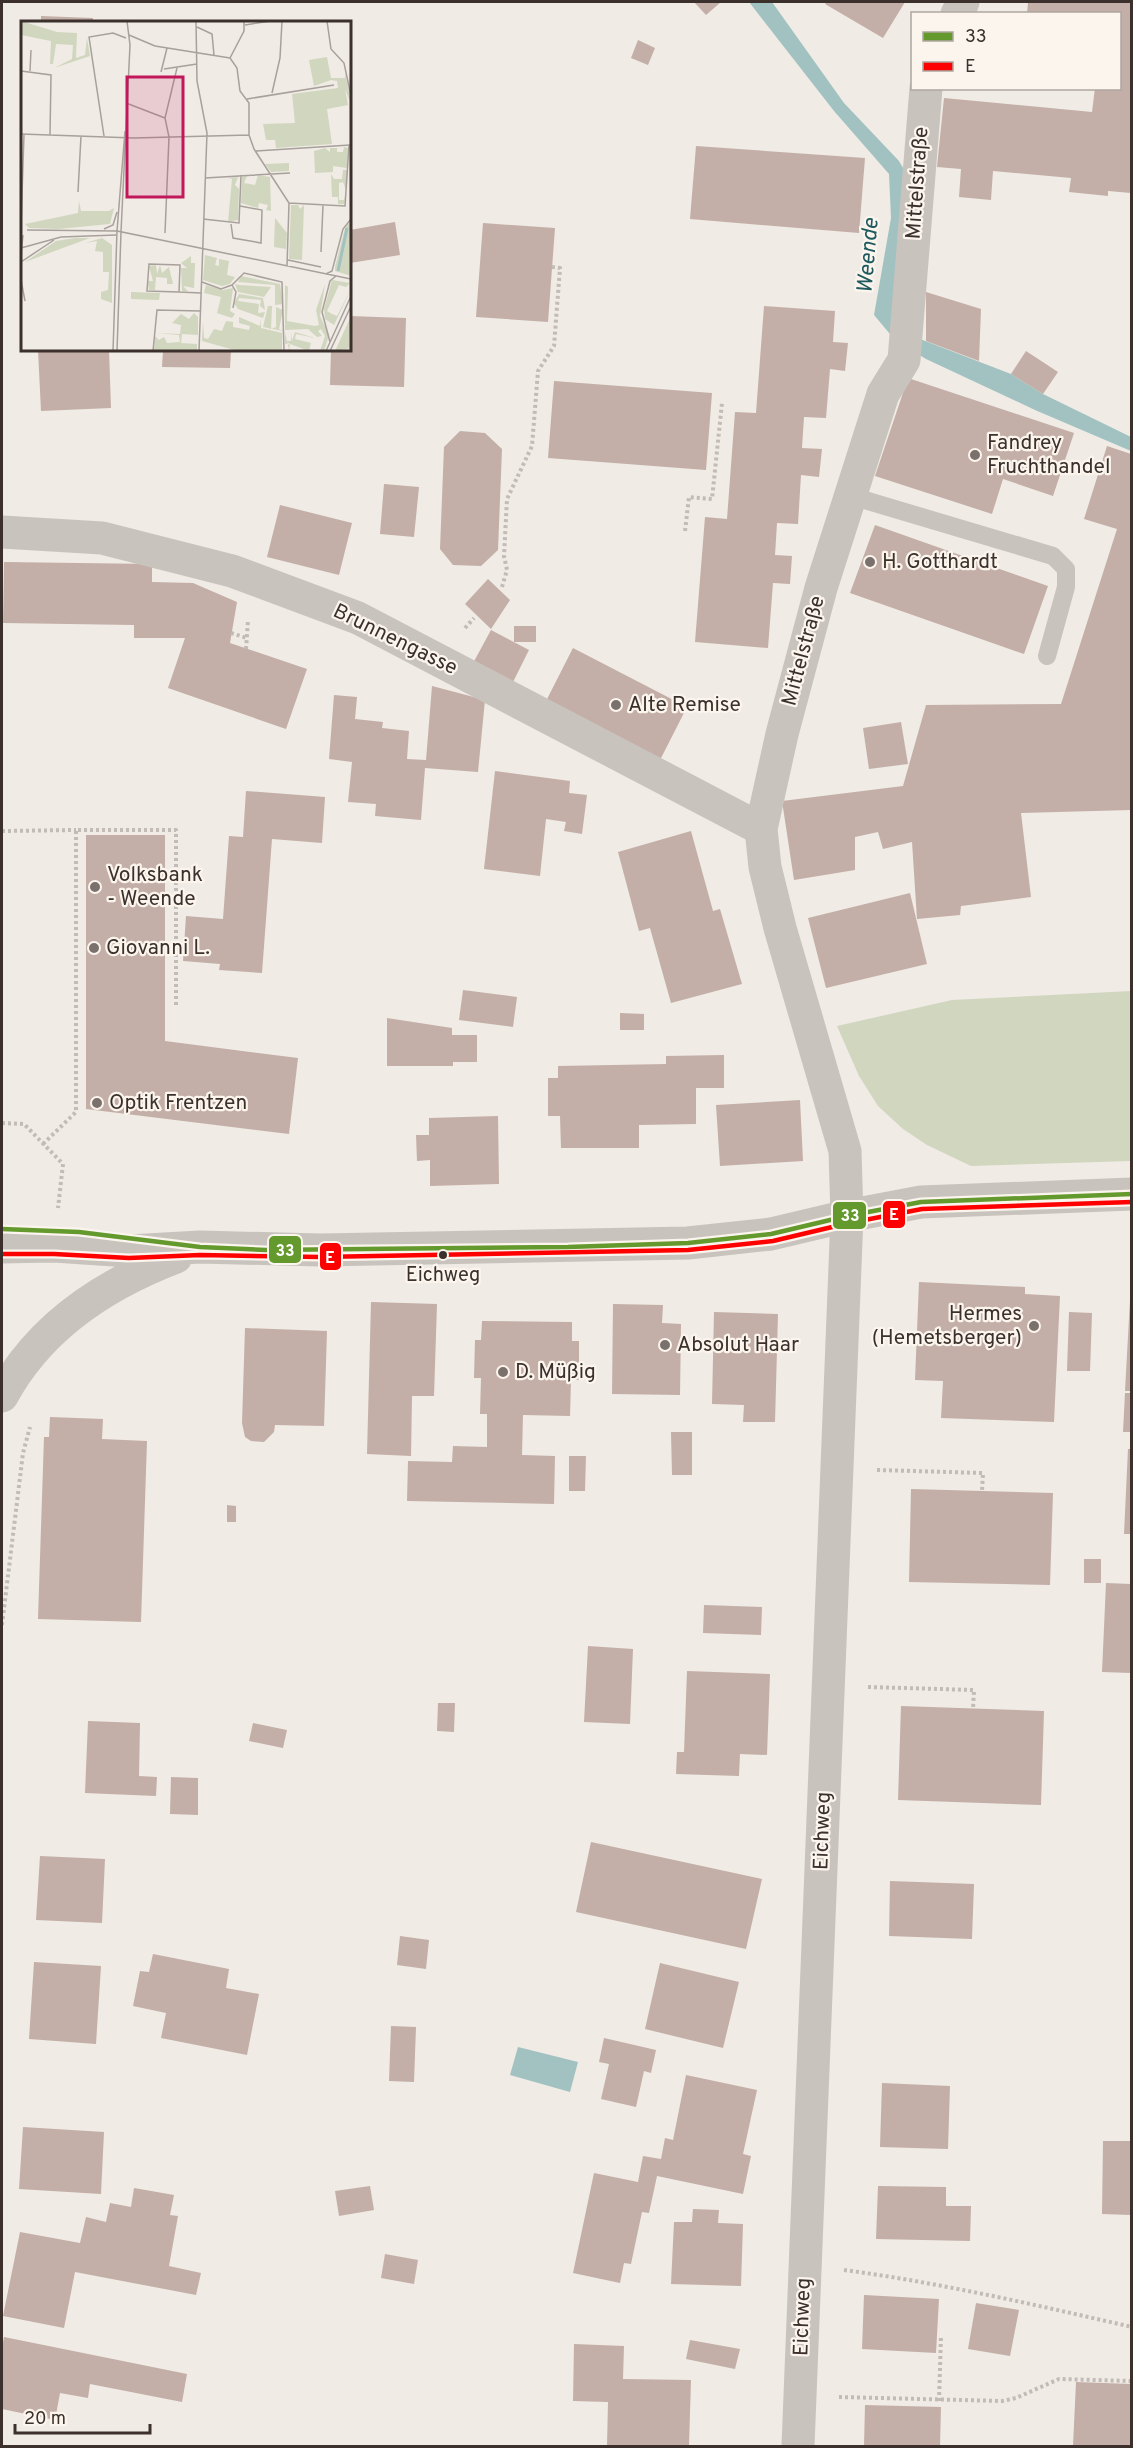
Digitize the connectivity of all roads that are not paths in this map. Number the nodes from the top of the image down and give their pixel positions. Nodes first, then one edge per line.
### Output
1 (926, 90) edge
2 (851, 496) junction
3 (2, 532) edge
4 (1047, 656) dead end
5 (761, 829) junction
6 (1131, 1194) edge
7 (847, 1216) junction
8 (2, 1229) edge
9 (2, 1246) edge
10 (200, 1248) junction
11 (2, 1396) edge
12 (798, 2446) edge

1 - 2 street, Mittelstraße
2 - 4 lane
2 - 5 street, Mittelstraße
3 - 5 street, Brunnengasse
5 - 7 street, Mittelstraße
6 - 7 street
7 - 10 street
7 - 12 street, Eichweg
8 - 10 street
9 - 10 street
10 - 11 street

